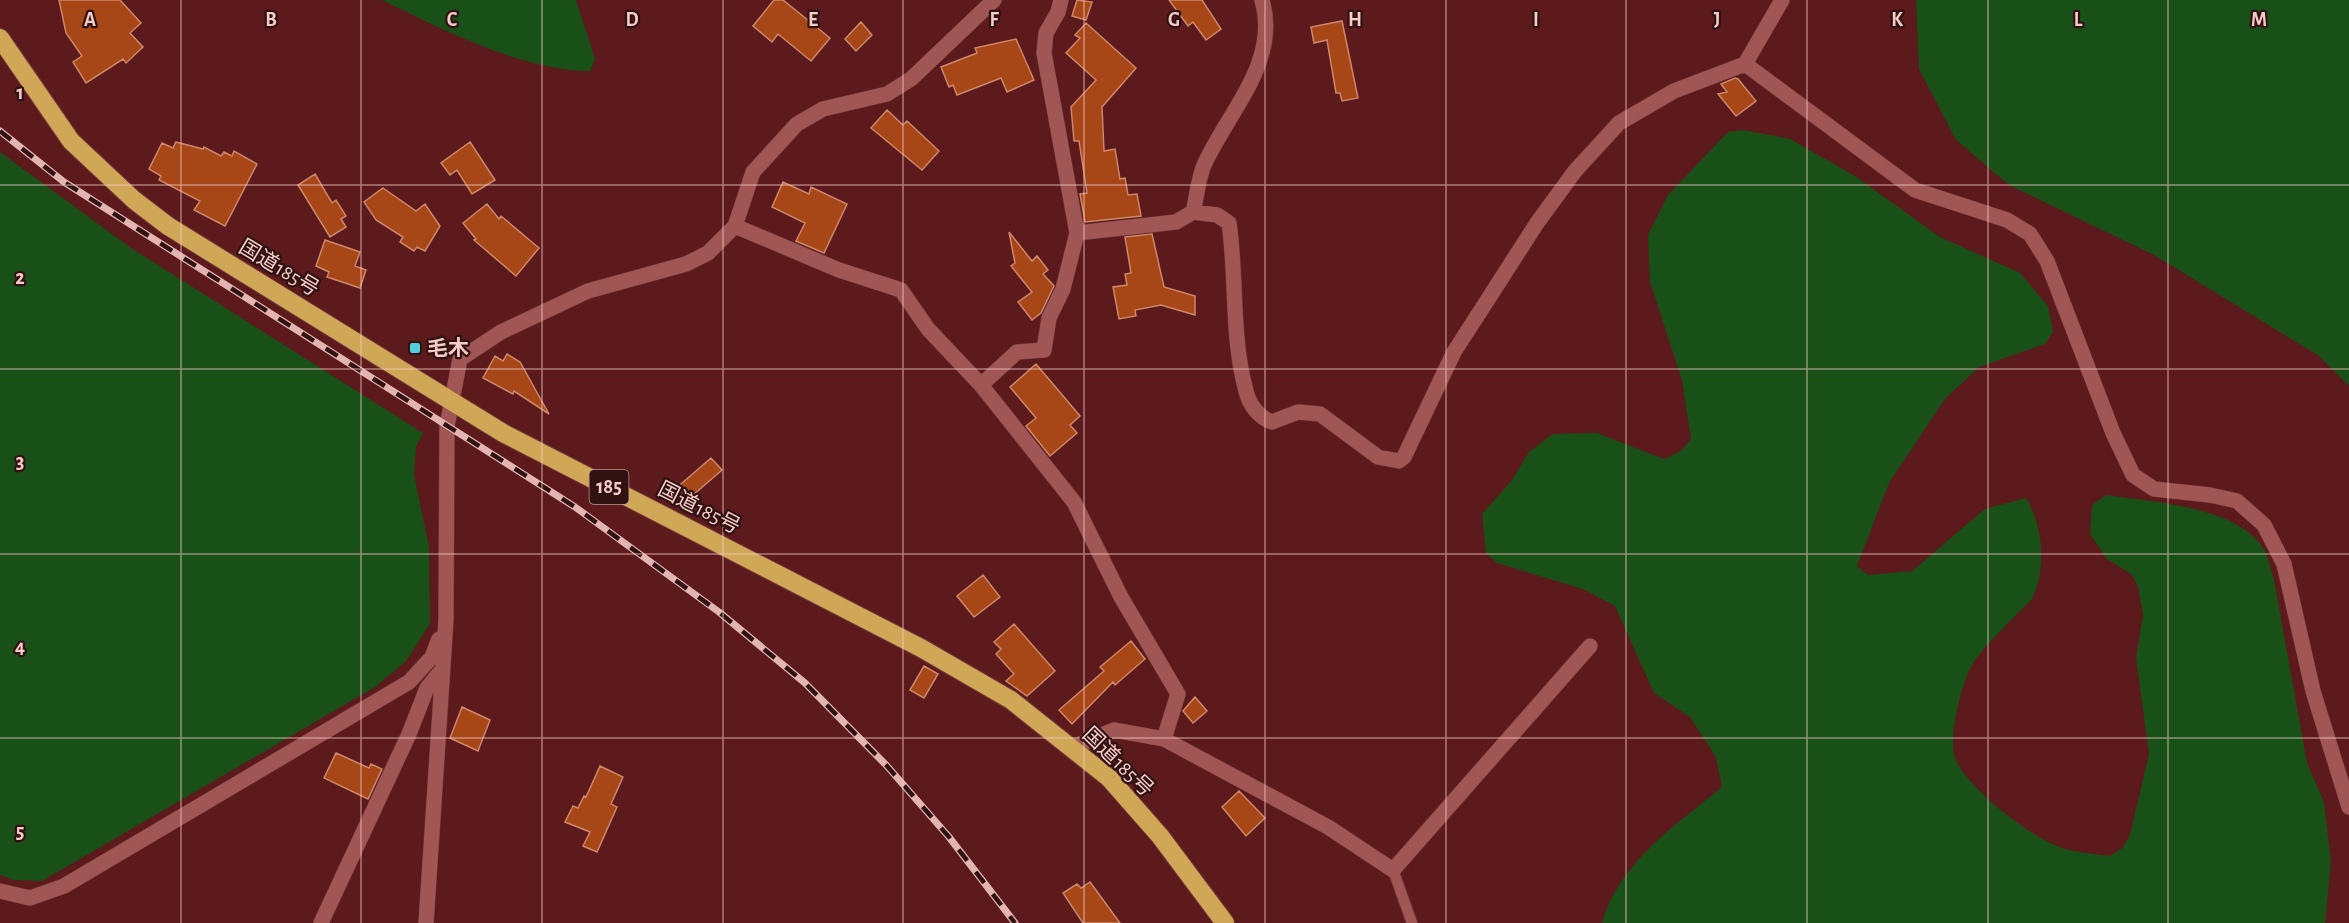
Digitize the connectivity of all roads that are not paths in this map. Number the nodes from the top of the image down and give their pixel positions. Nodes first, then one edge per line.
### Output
1 (994, 0) edge
2 (1061, 0) edge
3 (1262, 0) edge
4 (1782, 0) edge
5 (0, 38) edge
6 (1745, 64) junction
7 (1193, 213) junction
8 (735, 226) junction
9 (1077, 233) junction
10 (981, 385) junction
11 (450, 402) junction
12 (446, 620) junction
13 (1590, 646) dead end
14 (442, 670) junction
15 (1164, 739) junction
16 (1071, 748) junction
17 (2349, 807) edge
18 (1393, 870) junction
19 (0, 891) edge
20 (321, 923) edge
21 (426, 923) edge
22 (1225, 923) edge
23 (1412, 923) edge

1 - 8 street
2 - 9 street
3 - 7 street
4 - 6 street
5 - 11 highway, 国道185号 / 185
6 - 7 street
6 - 17 street
7 - 9 street
8 - 10 street
8 - 11 street
9 - 10 street
10 - 15 street
11 - 12 street
11 - 16 highway, 国道185号 / 185
12 - 14 street
12 - 19 street
13 - 18 street
14 - 20 street
14 - 21 street
15 - 16 street
15 - 18 street
16 - 22 highway, 国道185号 / 185
18 - 23 lane

